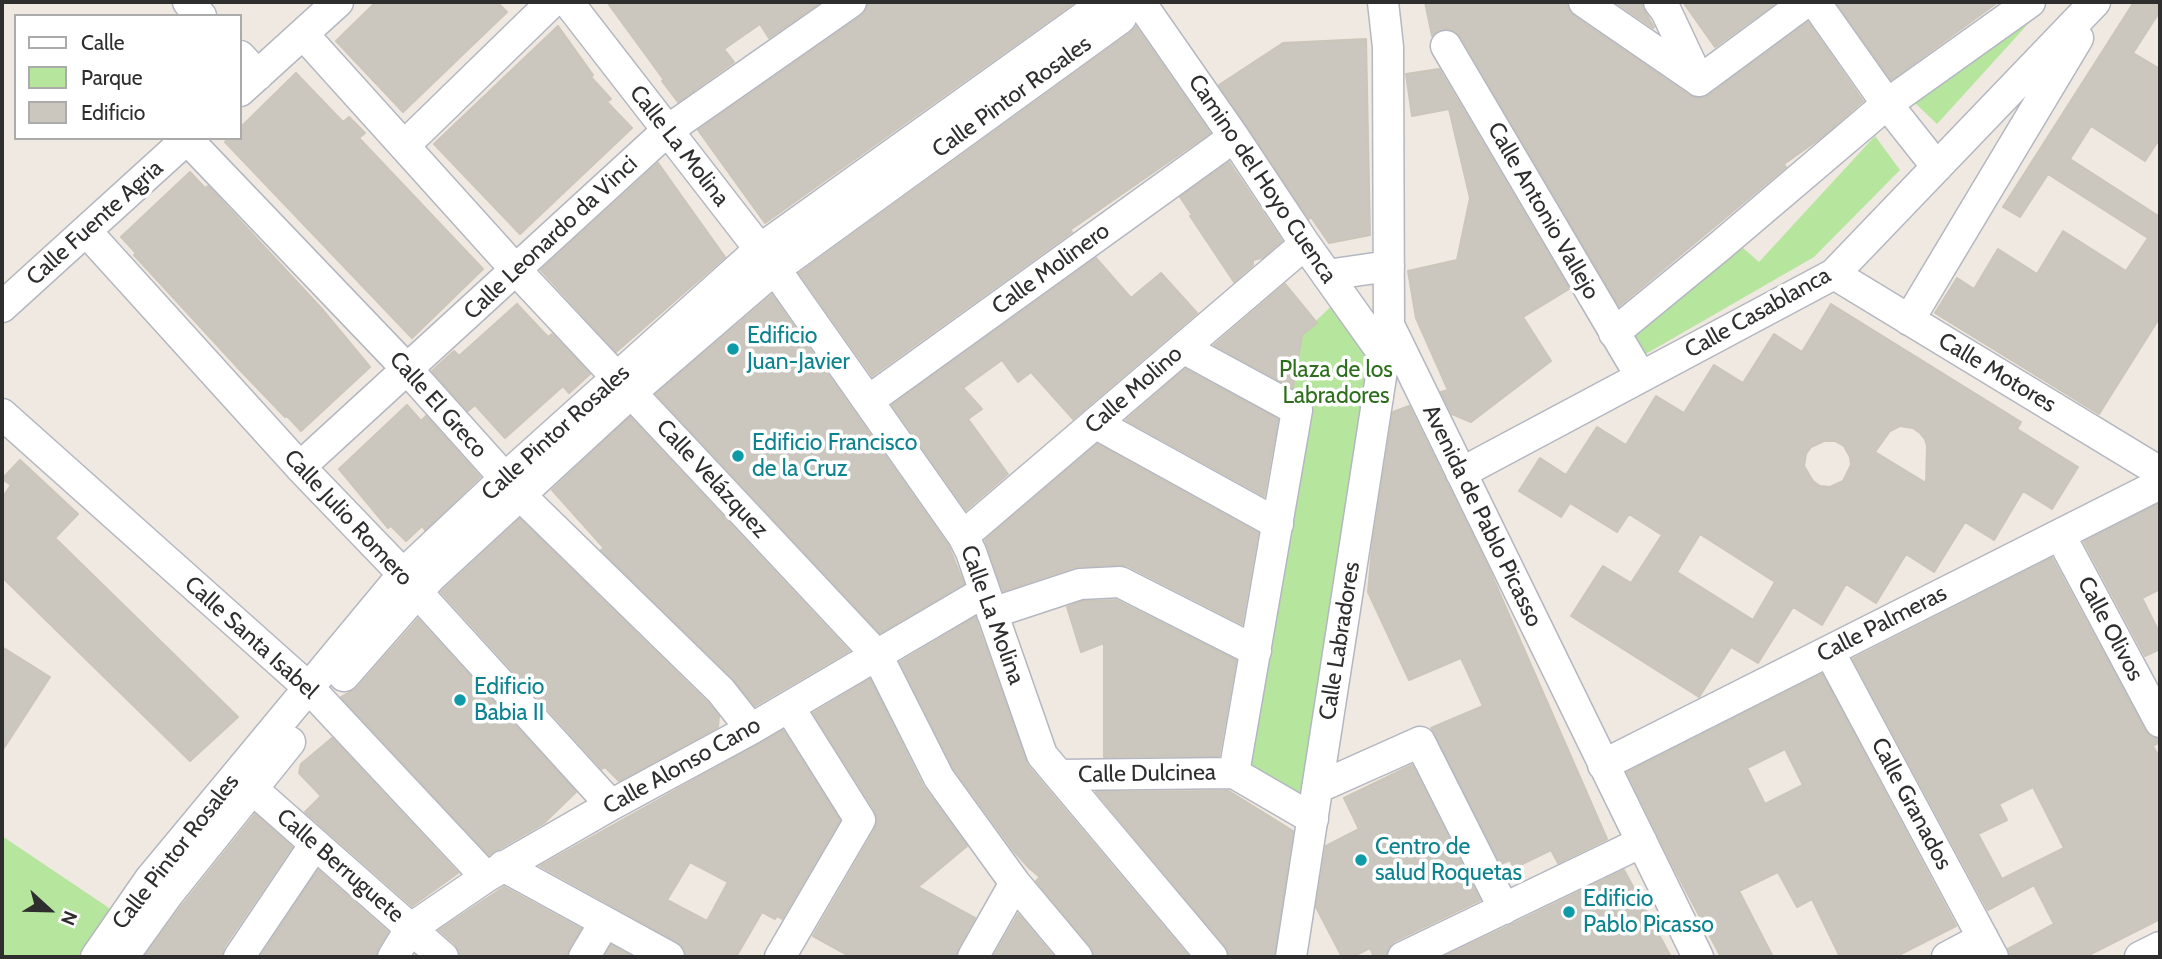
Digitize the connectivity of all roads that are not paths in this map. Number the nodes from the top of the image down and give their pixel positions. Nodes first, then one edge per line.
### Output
1 (338, 2) edge
2 (851, 2) edge
3 (1105, 2) edge
4 (1128, 2) edge
5 (1140, 2) edge
6 (1383, 2) edge
7 (1395, 2) edge
8 (1584, 2) edge
9 (1660, 2) edge
10 (1805, 2) edge
11 (1815, 2) edge
12 (2030, 2) edge
13 (2097, 2) edge
14 (568, 3) edge
15 (303, 34) junction
16 (1446, 46) dead end
17 (1388, 47) junction
18 (246, 74) edge
19 (1699, 81) junction
20 (1887, 104) junction
21 (668, 130) junction
22 (1234, 137) junction
23 (186, 140) edge
24 (188, 140) edge
25 (404, 146) junction
26 (1937, 167) junction
27 (86, 232) junction
28 (1305, 244) junction
29 (767, 259) junction
30 (1389, 266) junction
31 (516, 270) junction
32 (1834, 274) junction
33 (1327, 275) junction
34 (2, 307) edge
35 (1909, 320) junction
36 (1389, 324) junction
37 (1614, 333) junction
38 (1183, 348) junction
39 (1384, 355) junction
40 (407, 369) junction
41 (1641, 377) junction
42 (624, 385) junction
43 (868, 401) junction
44 (2, 414) edge
45 (1095, 423) junction
46 (300, 467) junction
47 (2160, 472) edge
48 (1461, 473) junction
49 (2160, 484) edge
50 (512, 487) junction
51 (1278, 524) junction
52 (2060, 535) junction
53 (963, 536) junction
54 (410, 583) junction
55 (988, 602) junction
56 (1256, 651) junction
57 (1829, 651) junction
58 (877, 655) junction
59 (315, 695) junction
60 (789, 707) junction
61 (2160, 722) edge
62 (751, 729) junction
63 (1604, 765) junction
64 (1234, 773) junction
65 (1059, 775) junction
66 (244, 782) junction
67 (1317, 788) junction
68 (611, 805) junction
69 (1312, 819) junction
70 (1642, 842) junction
71 (315, 844) junction
72 (495, 872) junction
73 (1015, 883) junction
74 (1504, 909) junction
75 (605, 922) junction
76 (411, 929) junction
77 (2160, 947) edge
78 (1988, 948) edge
79 (96, 957) edge
80 (123, 957) edge
81 (239, 957) edge
82 (393, 957) edge
83 (443, 957) edge
84 (584, 957) edge
85 (669, 957) edge
86 (780, 957) edge
87 (973, 957) edge
88 (1077, 957) edge
89 (1212, 957) edge
90 (1291, 957) edge
91 (1403, 957) edge
92 (1698, 957) edge
93 (1947, 957) edge
94 (2140, 957) edge

1 - 15 street
2 - 21 street, Calle Leonardo da Vinci
3 - 29 street, Calle Pintor Rosales
4 - 29 street, Calle Pintor Rosales
5 - 22 street, Camino del Hoyo Cuenca
6 - 17 street, Avenida de Pablo Picasso
7 - 17 street, Avenida de Pablo Picasso
8 - 19 street
9 - 19 street
10 - 19 street
11 - 20 street
12 - 20 street
13 - 26 street, Calle Casablanca
13 - 35 street, Calle Casablanca
14 - 21 street, Calle La Molina
14 - 25 street
15 - 18 street
15 - 25 street, Calle Velázquez
16 - 37 street, Calle Antonio Vallejo
17 - 30 street, Avenida de Pablo Picasso
20 - 26 street
20 - 37 street
21 - 29 street, Calle La Molina
21 - 31 street, Calle Leonardo da Vinci
22 - 28 street, Camino del Hoyo Cuenca
22 - 43 street, Calle Molinero
23 - 27 street, Calle Fuente Agria
24 - 40 street, Calle El Greco
25 - 31 street, Calle Velázquez
26 - 32 street, Calle Casablanca
27 - 34 street, Calle Fuente Agria
27 - 46 street, Calle Julio Romero
28 - 33 street, Camino del Hoyo Cuenca
28 - 38 street, Calle Molino
29 - 42 street, Calle Pintor Rosales
29 - 43 street, Calle La Molina
30 - 33 street
30 - 36 street, Avenida de Pablo Picasso
31 - 40 street, Calle Leonardo da Vinci
31 - 42 street, Calle Velázquez
32 - 35 street, Calle Motores
32 - 41 street, Calle Casablanca
33 - 39 street, Camino del Hoyo Cuenca
35 - 47 street, Calle Motores
36 - 39 street, Calle Labradores
36 - 48 street, Avenida de Pablo Picasso
37 - 41 street, Calle Antonio Vallejo
38 - 45 street, Calle Molino
38 - 51 street
39 - 67 street, Calle Labradores
40 - 46 street, Calle Leonardo da Vinci
40 - 50 street, Calle El Greco
41 - 48 street, Calle Casablanca
42 - 50 street, Calle Pintor Rosales
42 - 58 street, Calle Velázquez
43 - 53 street, Calle La Molina
44 - 59 street, Calle Santa Isabel
45 - 51 street
45 - 53 street, Calle Molino
46 - 54 street, Calle Julio Romero
48 - 63 street, Avenida de Pablo Picasso
49 - 52 street, Calle Palmeras
50 - 54 street, Calle Pintor Rosales
50 - 62 street, Calle El Greco
51 - 56 street
52 - 57 street, Calle Palmeras
52 - 61 street, Calle Olivos
53 - 55 street, Calle La Molina
54 - 59 street, Calle Pintor Rosales
54 - 68 street, Calle Julio Romero
55 - 56 street, Calle Alonso Cano
55 - 58 street, Calle Alonso Cano
55 - 65 street, Calle La Molina
56 - 64 street
57 - 63 street, Calle Palmeras
57 - 78 street, Calle Granados
58 - 60 street, Calle Alonso Cano
58 - 73 street, Calle Velázquez
59 - 66 street, Calle Pintor Rosales
59 - 72 street, Calle Santa Isabel
60 - 62 street, Calle Alonso Cano
60 - 86 street
62 - 68 street, Calle Alonso Cano
63 - 70 street, Avenida de Pablo Picasso
64 - 65 street, Calle Dulcinea
64 - 69 street
65 - 89 street, Calle La Molina
66 - 71 street, Calle Berruguete
66 - 79 street, Calle Pintor Rosales
66 - 80 street, Calle Pintor Rosales
67 - 69 street, Calle Labradores
67 - 74 street
68 - 72 street, Calle Alonso Cano
69 - 90 street, Calle Labradores
70 - 74 street
70 - 92 street, Avenida de Pablo Picasso
71 - 76 street, Calle Berruguete
71 - 81 street
72 - 75 street, Calle Santa Isabel
72 - 76 street, Calle Alonso Cano
73 - 87 street
73 - 88 street, Calle Velázquez
74 - 91 street
75 - 84 street
75 - 85 street, Calle Santa Isabel
76 - 82 street, Calle Alonso Cano
76 - 83 street, Calle Berruguete
77 - 94 street
78 - 93 street

